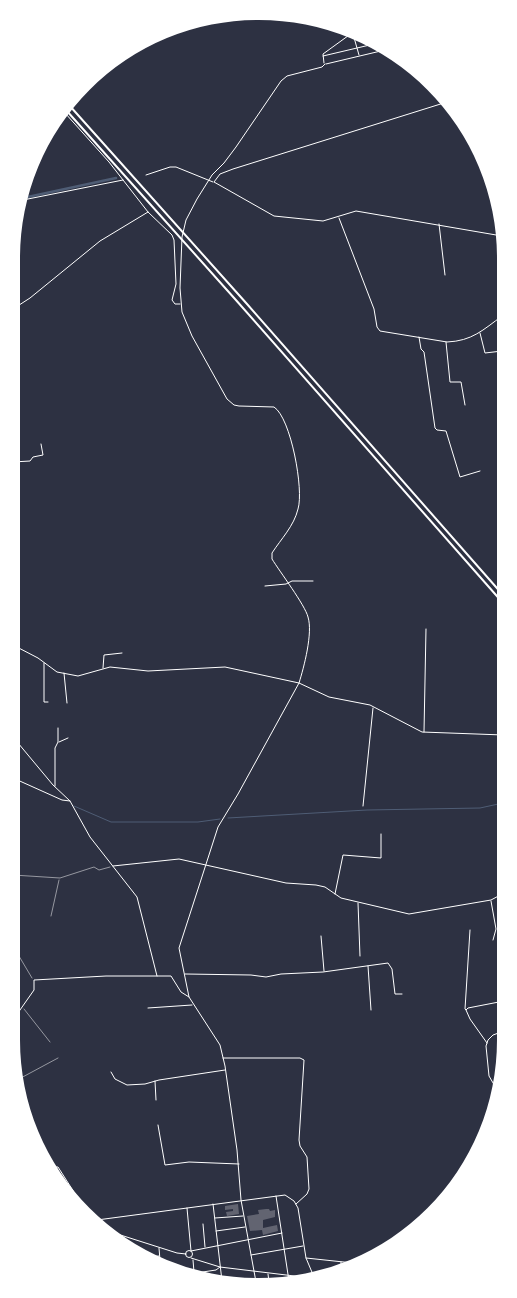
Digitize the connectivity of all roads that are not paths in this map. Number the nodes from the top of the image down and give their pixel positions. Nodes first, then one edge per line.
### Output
1 (348, 37) edge
2 (355, 40) edge
3 (366, 46) edge
4 (330, 48) junction
5 (357, 48) junction
6 (377, 52) edge
7 (332, 54) junction
8 (323, 56) junction
9 (359, 56) junction
10 (325, 64) junction
11 (441, 104) edge
12 (72, 109) edge
13 (68, 114) edge
14 (68, 114) edge
15 (146, 175) dead end
16 (124, 180) junction
17 (209, 180) junction
18 (214, 182) junction
19 (28, 199) edge
20 (148, 212) junction
21 (338, 217) junction
22 (439, 224) junction
23 (495, 235) edge
24 (445, 275) dead end
25 (20, 304) edge
26 (180, 304) junction
27 (497, 320) edge
28 (480, 333) junction
29 (419, 337) junction
30 (446, 341) junction
31 (497, 352) edge
32 (465, 405) dead end
33 (41, 444) dead end
34 (20, 462) edge
35 (480, 471) dead end
36 (313, 581) dead end
37 (288, 583) junction
38 (265, 586) dead end
39 (497, 588) edge
40 (497, 596) edge
41 (426, 630) dead end
42 (20, 649) edge
43 (122, 653) dead end
44 (44, 662) junction
45 (103, 668) junction
46 (64, 673) junction
47 (299, 683) junction
48 (48, 702) dead end
49 (67, 703) dead end
50 (373, 707) junction
51 (58, 728) dead end
52 (424, 732) junction
53 (497, 735) edge
54 (68, 738) dead end
55 (58, 742) junction
56 (20, 745) edge
57 (20, 781) edge
58 (55, 786) junction
59 (70, 801) junction
60 (363, 806) dead end
61 (381, 834) dead end
62 (205, 865) junction
63 (113, 866) junction
64 (335, 894) junction
65 (497, 897) edge
66 (491, 900) junction
67 (358, 902) junction
68 (470, 930) dead end
69 (321, 936) dead end
70 (493, 940) dead end
71 (360, 956) dead end
72 (368, 966) junction
73 (324, 972) junction
74 (184, 974) junction
75 (157, 976) junction
76 (402, 994) dead end
77 (189, 997) junction
78 (497, 1002) edge
79 (193, 1005) junction
80 (148, 1008) dead end
81 (20, 1009) edge
82 (371, 1010) dead end
83 (466, 1010) junction
84 (497, 1034) edge
85 (487, 1042) junction
86 (223, 1058) junction
87 (225, 1070) junction
88 (111, 1072) dead end
89 (155, 1081) junction
90 (493, 1082) edge
91 (156, 1100) dead end
92 (158, 1125) dead end
93 (239, 1164) junction
94 (57, 1167) edge
95 (70, 1186) edge
96 (276, 1196) junction
97 (241, 1200) junction
98 (213, 1204) junction
99 (296, 1204) junction
100 (187, 1208) junction
101 (243, 1216) junction
102 (215, 1218) junction
103 (101, 1219) edge
104 (203, 1224) dead end
105 (246, 1227) junction
106 (216, 1232) junction
107 (282, 1233) junction
108 (123, 1236) edge
109 (248, 1239) junction
110 (218, 1245) junction
111 (304, 1246) junction
112 (159, 1248) junction
113 (205, 1248) junction
114 (284, 1249) junction
115 (191, 1251) junction
116 (186, 1254) junction
117 (251, 1255) junction
118 (160, 1256) edge
119 (192, 1258) junction
120 (306, 1258) junction
121 (342, 1261) joint
122 (345, 1262) edge
123 (220, 1267) junction
124 (194, 1269) edge
125 (203, 1271) edge
126 (254, 1272) junction
127 (312, 1272) edge
128 (267, 1273) junction
129 (221, 1275) edge
130 (288, 1276) joint
131 (268, 1277) edge
132 (255, 1278) edge

1 - 4 street
2 - 5 street
3 - 5 street
4 - 7 street
4 - 8 street
5 - 7 street
5 - 9 street
6 - 9 street
7 - 8 street
8 - 10 street
9 - 10 street
10 - 17 street
11 - 18 street
12 - 39 highway
13 - 16 street
14 - 40 highway
15 - 17 street
16 - 19 street
16 - 20 street
17 - 18 street
17 - 26 street
18 - 21 street
20 - 25 street
20 - 26 street
21 - 22 street
21 - 29 street
22 - 23 street
22 - 24 street
26 - 37 street
27 - 28 street
28 - 30 street
28 - 31 street
29 - 30 street
29 - 35 street
30 - 32 street
33 - 34 street
36 - 37 street
37 - 38 street
37 - 47 street
41 - 52 street
42 - 44 street
43 - 45 street
44 - 46 street
44 - 48 street
45 - 46 street
45 - 47 street
46 - 49 street
47 - 50 street
47 - 62 street
50 - 52 street
50 - 60 street
51 - 55 street
52 - 53 street
54 - 55 street
55 - 58 street
56 - 58 street
57 - 59 street
58 - 59 street
59 - 63 street
61 - 64 street
62 - 63 street
62 - 64 street
62 - 74 street
63 - 75 street
64 - 67 street
65 - 66 street
66 - 67 street
66 - 70 street
67 - 71 street
68 - 83 street
69 - 73 street
72 - 73 street
72 - 76 street
72 - 82 street
73 - 74 street
74 - 77 street
75 - 77 street
75 - 81 street
77 - 79 street
78 - 83 street
79 - 80 street
79 - 86 street
83 - 85 street
84 - 85 street
85 - 90 street
86 - 87 street
86 - 99 street
87 - 89 street
87 - 93 street
88 - 89 street
89 - 91 street
92 - 93 street
93 - 97 street
94 - 95 street
96 - 97 street
96 - 99 street
96 - 107 street
97 - 98 street
97 - 101 street
98 - 100 street
98 - 102 street
99 - 111 street
100 - 103 street
100 - 115 street
101 - 102 street
101 - 105 street
102 - 106 street
104 - 113 street
105 - 106 street
105 - 109 street
106 - 110 street
107 - 109 street
107 - 114 street
108 - 112 street
109 - 110 street
109 - 117 street
110 - 113 street
110 - 123 street
111 - 114 street
111 - 120 street
112 - 116 street
112 - 118 street
113 - 115 street
114 - 117 street
114 - 130 street
115 - 116 street
115 - 119 street
116 - 119 street
117 - 126 street
119 - 123 street
119 - 124 street
120 - 121 street
120 - 127 street
121 - 122 street
123 - 125 street
123 - 126 street
123 - 129 street
126 - 128 street
126 - 132 street
128 - 130 street
128 - 131 street

